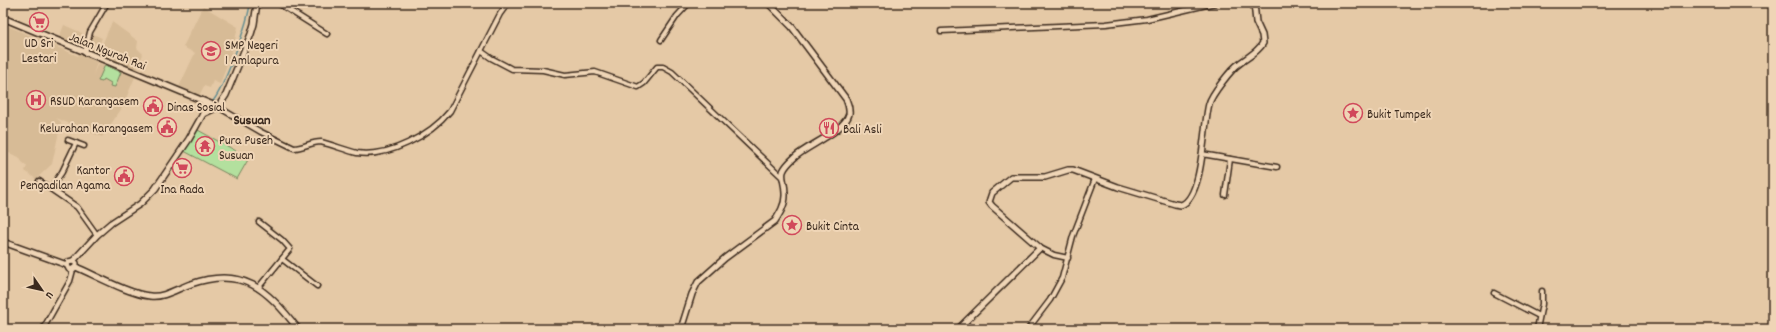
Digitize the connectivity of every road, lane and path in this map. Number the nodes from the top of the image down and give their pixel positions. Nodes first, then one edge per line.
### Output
1 (107, 3) edge
2 (257, 3) edge
3 (278, 3) edge
4 (508, 3) edge
5 (689, 3) edge
6 (768, 3) edge
7 (1215, 3) edge
8 (1254, 3) edge
9 (3, 18) edge
10 (941, 31) dead end
11 (327, 34) dead end
12 (661, 40) dead end
13 (481, 50) junction
14 (85, 53) junction
15 (204, 102) junction
16 (218, 107) junction
17 (203, 114) junction
18 (68, 140) dead end
19 (76, 143) junction
20 (84, 146) dead end
21 (1202, 154) junction
22 (1230, 159) junction
23 (1277, 167) dead end
24 (782, 177) junction
25 (1095, 179) junction
26 (39, 181) dead end
27 (51, 188) junction
28 (1225, 195) dead end
29 (259, 222) dead end
30 (97, 235) junction
31 (3, 242) edge
32 (1040, 248) junction
33 (1068, 258) junction
34 (282, 259) junction
35 (72, 268) junction
36 (317, 286) dead end
37 (258, 288) junction
38 (1542, 290) dead end
39 (1494, 293) dead end
40 (1539, 316) junction
41 (43, 329) edge
42 (298, 329) edge
43 (681, 329) edge
44 (958, 329) edge
45 (1028, 329) edge
46 (1537, 329) edge

1 - 14 street
2 - 16 street
3 - 11 street
4 - 13 street
5 - 12 street
6 - 24 street
7 - 10 street
8 - 21 street
9 - 14 street, Jalan Ngurah Rai
13 - 16 street
13 - 24 street
14 - 15 street, Jalan Ngurah Rai
15 - 16 street, Jalan Ngurah Rai
15 - 17 street
16 - 17 street
17 - 30 street
18 - 19 street
19 - 20 street
19 - 27 street
21 - 22 street
21 - 25 street
22 - 23 street
22 - 28 street
24 - 43 street
25 - 32 street
25 - 33 street
26 - 27 street
27 - 30 street
29 - 34 street
30 - 35 street
31 - 35 street
32 - 33 street
32 - 44 street
33 - 45 street
34 - 36 street
34 - 37 street
35 - 37 street
35 - 41 street
37 - 42 street
38 - 40 street
39 - 40 street
40 - 46 street

